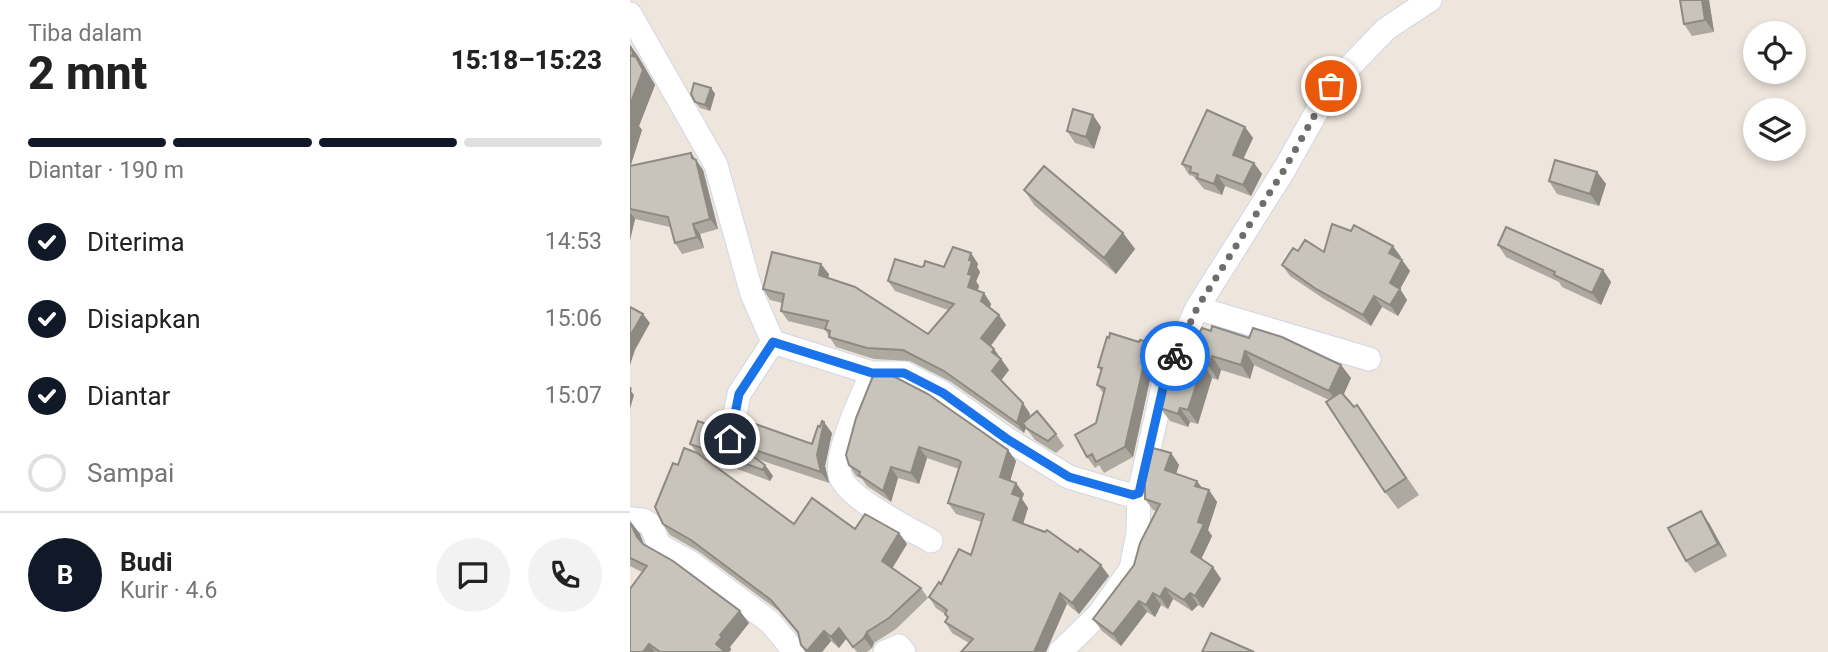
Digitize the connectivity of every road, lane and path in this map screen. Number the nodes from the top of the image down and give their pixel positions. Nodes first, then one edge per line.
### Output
1 (1430, 0) edge
2 (630, 14) edge
3 (1197, 308) junction
4 (773, 342) junction
5 (1368, 359) dead end
6 (872, 373) junction
7 (730, 439) edge
8 (1139, 493) junction
9 (630, 519) edge
10 (931, 541) dead end
11 (795, 652) edge
12 (885, 652) edge
13 (904, 652) edge
14 (1060, 652) edge

1 - 3 street
2 - 4 street
3 - 5 street
3 - 8 street
4 - 6 street
4 - 7 street
6 - 8 street
6 - 10 street
8 - 14 street
9 - 11 street
12 - 13 street

